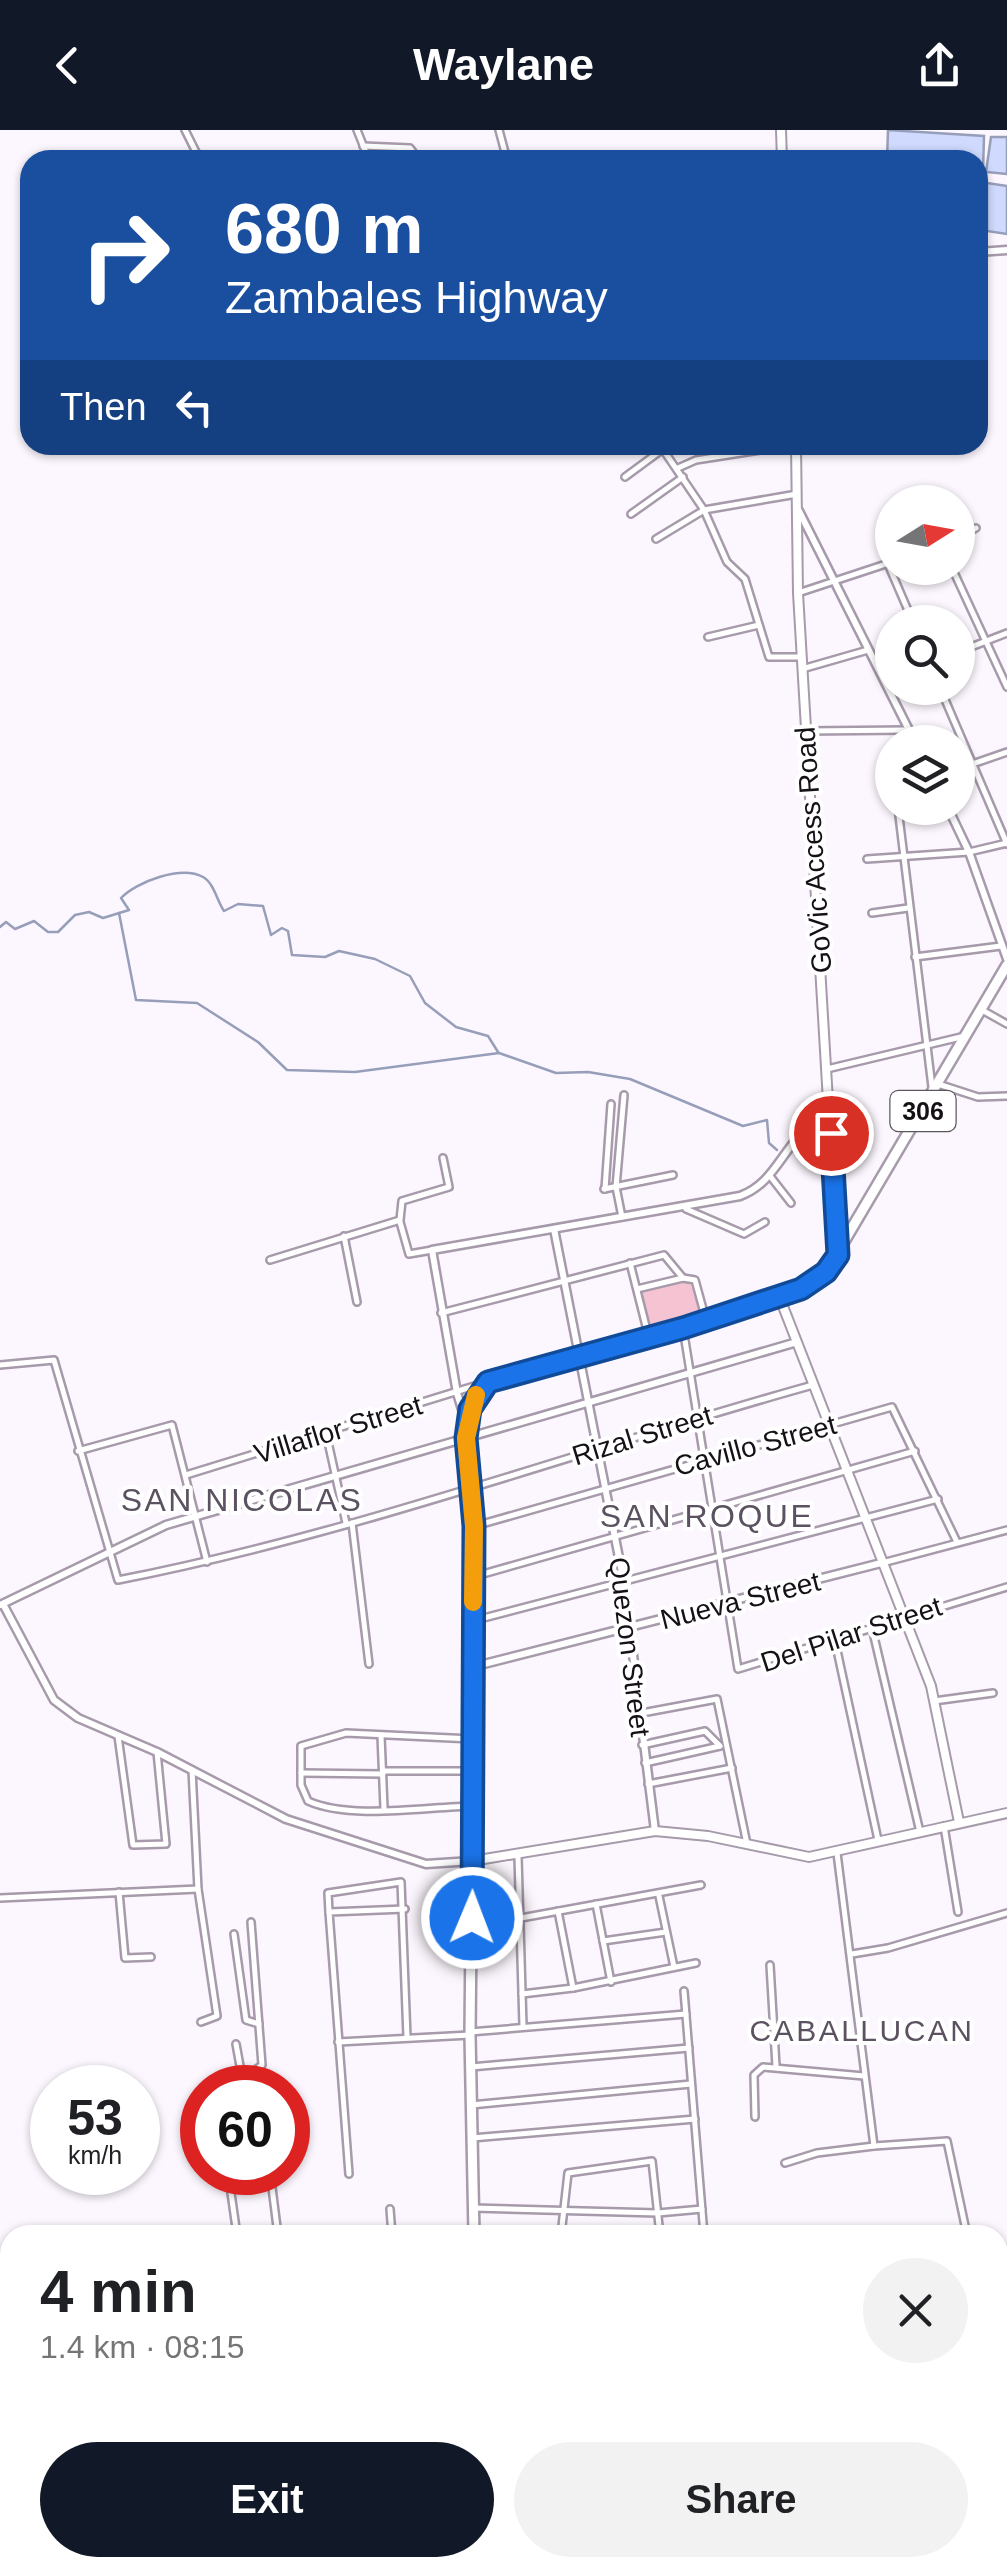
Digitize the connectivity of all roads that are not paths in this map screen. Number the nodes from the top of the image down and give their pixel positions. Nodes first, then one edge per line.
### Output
1 (357, 130) edge
2 (363, 146) junction
3 (365, 150) edge
4 (412, 150) edge
5 (652, 455) edge
6 (668, 455) edge
7 (729, 455) edge
8 (795, 455) edge
9 (677, 468) junction
10 (683, 476) junction
11 (625, 477) dead end
12 (798, 494) junction
13 (704, 510) junction
14 (799, 511) junction
15 (631, 514) dead end
16 (656, 540) dead end
17 (875, 568) edge
18 (835, 583) junction
19 (960, 585) edge
20 (798, 593) junction
21 (759, 625) junction
22 (1007, 633) edge
23 (708, 636) dead end
24 (985, 642) junction
25 (975, 646) edge
26 (868, 650) junction
27 (802, 657) junction
28 (875, 664) edge
29 (802, 669) junction
30 (1007, 687) edge
31 (875, 730) edge
32 (805, 731) junction
33 (1007, 752) edge
34 (975, 763) edge
35 (975, 773) edge
36 (900, 825) edge
37 (956, 825) edge
38 (1007, 844) edge
39 (969, 852) junction
40 (904, 856) junction
41 (867, 858) dead end
42 (910, 908) junction
43 (872, 914) dead end
44 (1001, 946) junction
45 (915, 957) junction
46 (1007, 962) edge
47 (982, 1010) junction
48 (1007, 1024) edge
49 (968, 1036) junction
50 (924, 1042) junction
51 (827, 1069) junction
52 (1007, 1086) edge
53 (936, 1088) junction
54 (624, 1094) dead end
55 (1005, 1096) edge
56 (610, 1104) dead end
57 (831, 1133) junction
58 (443, 1158) dead end
59 (674, 1174) dead end
60 (770, 1176) junction
61 (616, 1187) junction
62 (791, 1204) dead end
63 (686, 1209) junction
64 (622, 1217) junction
65 (400, 1220) junction
66 (765, 1222) dead end
67 (554, 1228) junction
68 (344, 1236) junction
69 (432, 1250) junction
70 (838, 1255) junction
71 (270, 1260) dead end
72 (630, 1263) junction
73 (683, 1278) junction
74 (564, 1280) junction
75 (637, 1289) junction
76 (779, 1296) junction
77 (357, 1302) dead end
78 (442, 1313) junction
79 (706, 1320) junction
80 (683, 1328) junction
81 (649, 1338) junction
82 (797, 1342) junction
83 (578, 1356) junction
84 (0, 1365) edge
85 (690, 1372) junction
86 (488, 1382) junction
87 (813, 1385) junction
88 (456, 1393) junction
89 (588, 1401) junction
90 (698, 1417) junction
91 (466, 1423) junction
92 (829, 1425) junction
93 (326, 1433) junction
94 (466, 1438) junction
95 (597, 1448) junction
96 (78, 1451) junction
97 (916, 1451) junction
98 (703, 1460) junction
99 (849, 1473) junction
100 (186, 1475) junction
101 (336, 1480) junction
102 (605, 1487) junction
103 (471, 1488) junction
104 (938, 1499) junction
105 (710, 1510) junction
106 (197, 1517) junction
107 (868, 1518) junction
108 (349, 1523) junction
109 (474, 1526) junction
110 (1007, 1530) edge
111 (614, 1537) junction
112 (957, 1542) junction
113 (110, 1551) junction
114 (717, 1557) junction
115 (207, 1562) junction
116 (886, 1562) junction
117 (474, 1576) junction
118 (624, 1582) junction
119 (1007, 1587) edge
120 (1, 1602) edge
121 (726, 1606) junction
122 (906, 1617) junction
123 (473, 1621) junction
124 (630, 1628) junction
125 (872, 1628) junction
126 (835, 1640) junction
127 (369, 1664) dead end
128 (472, 1667) junction
129 (993, 1693) dead end
130 (934, 1701) junction
131 (642, 1713) junction
132 (118, 1735) junction
133 (381, 1736) junction
134 (472, 1739) junction
135 (642, 1744) junction
136 (724, 1745) junction
137 (157, 1752) junction
138 (645, 1763) junction
139 (732, 1768) junction
140 (192, 1770) junction
141 (383, 1772) junction
142 (472, 1772) junction
143 (301, 1774) junction
144 (648, 1784) junction
145 (472, 1806) junction
146 (384, 1808) junction
147 (1007, 1813) edge
148 (958, 1822) junction
149 (944, 1825) junction
150 (655, 1832) junction
151 (920, 1832) junction
152 (878, 1843) junction
153 (747, 1844) junction
154 (838, 1853) junction
155 (518, 1857) junction
156 (472, 1861) junction
157 (701, 1886) dead end
158 (198, 1889) junction
159 (119, 1892) junction
160 (659, 1896) junction
161 (0, 1898) edge
162 (596, 1904) junction
163 (405, 1908) junction
164 (558, 1911) junction
165 (328, 1912) junction
166 (958, 1912) dead end
167 (1007, 1912) edge
168 (472, 1918) junction
169 (521, 1918) junction
170 (251, 1922) dead end
171 (666, 1932) junction
172 (234, 1934) dead end
173 (603, 1941) junction
174 (852, 1954) junction
175 (151, 1957) dead end
176 (696, 1963) dead end
177 (770, 1965) dead end
178 (674, 1967) junction
179 (611, 1982) junction
180 (573, 1988) junction
181 (684, 1991) dead end
182 (522, 1994) junction
183 (686, 2014) junction
184 (200, 2022) dead end
185 (259, 2024) junction
186 (523, 2026) junction
187 (470, 2033) junction
188 (406, 2037) junction
189 (338, 2042) junction
190 (236, 2044) dead end
191 (689, 2048) junction
192 (240, 2065) edge
193 (262, 2065) edge
194 (776, 2066) junction
195 (470, 2067) junction
196 (866, 2076) junction
197 (691, 2084) junction
198 (472, 2105) junction
199 (755, 2117) dead end
200 (696, 2119) junction
201 (472, 2138) junction
202 (874, 2146) junction
203 (785, 2163) dead end
204 (349, 2174) dead end
205 (231, 2195) edge
206 (273, 2195) edge
207 (474, 2208) junction
208 (390, 2209) dead end
209 (702, 2209) junction
210 (562, 2210) junction
211 (658, 2213) junction
212 (236, 2225) edge
213 (277, 2225) edge
214 (391, 2225) edge
215 (474, 2225) edge
216 (561, 2225) edge
217 (659, 2225) edge
218 (703, 2225) edge
219 (962, 2225) edge

1 - 2 street
2 - 3 street
2 - 4 street
5 - 11 street
6 - 9 street
7 - 9 street
8 - 12 main road, GoVic Access Road
9 - 10 street
10 - 13 street
10 - 15 street
12 - 13 street
12 - 14 main road, GoVic Access Road
13 - 16 street
13 - 21 street
14 - 18 street
14 - 20 main road, GoVic Access Road
17 - 18 street
18 - 20 street
18 - 26 street
19 - 24 street
20 - 27 main road, GoVic Access Road
21 - 23 street
21 - 27 street
22 - 24 street
24 - 25 street
24 - 30 street
26 - 28 street
26 - 29 street
27 - 29 main road, GoVic Access Road
29 - 32 main road, GoVic Access Road
31 - 32 street
32 - 51 main road, GoVic Access Road
33 - 34 street
35 - 38 street
36 - 40 street
37 - 39 street
38 - 39 street
39 - 40 street
39 - 44 street
40 - 41 street
40 - 42 street
42 - 43 street
42 - 45 street
44 - 45 street
44 - 46 street
45 - 50 street
46 - 47 main road, 306
47 - 48 street
47 - 49 main road, 306
49 - 50 street
49 - 53 main road, 306
50 - 51 street
50 - 53 street
51 - 57 main road, GoVic Access Road
52 - 55 street
53 - 55 street
53 - 70 main road, 306
54 - 61 street
56 - 61 street
57 - 60 street
57 - 70 main road, GoVic Access Road
58 - 65 street
59 - 61 street
60 - 62 street
60 - 63 street
61 - 64 street
63 - 64 street
63 - 66 street
64 - 67 street
65 - 68 street
65 - 69 street
67 - 69 street
67 - 74 street, Quezon Street
68 - 71 street
68 - 77 street
69 - 78 street
70 - 76 main road, 306
72 - 73 street
72 - 74 street
72 - 75 street
73 - 75 street
73 - 79 street
74 - 78 street
74 - 83 street, Quezon Street
75 - 81 street
76 - 79 main road, 306
76 - 82 main road
78 - 88 street
79 - 80 main road, 306
80 - 81 main road, 306
80 - 85 street, Del Pilar Street
81 - 83 main road, 306
82 - 85 street
82 - 87 main road
83 - 86 main road, 306
83 - 89 street, Quezon Street
84 - 96 street
85 - 89 street
85 - 90 street, Del Pilar Street
86 - 88 street, Villaflor Street
86 - 91 main road
87 - 90 street, Rizal Street
87 - 92 main road
88 - 91 street
88 - 93 street, Villaflor Street
89 - 94 street
89 - 95 street, Quezon Street
90 - 95 street, Rizal Street
90 - 98 street, Del Pilar Street
91 - 94 main road
92 - 97 street, Cavillo Street
92 - 98 street, Cavillo Street
92 - 99 main road
93 - 100 street, Villaflor Street
93 - 101 street
94 - 101 street
94 - 103 main road
95 - 102 street, Quezon Street
95 - 103 street, Rizal Street
96 - 100 street
96 - 113 street
97 - 99 street
97 - 104 street, Cavillo Street
98 - 102 street, Cavillo Street
98 - 105 street, Del Pilar Street
99 - 105 street
99 - 107 main road
100 - 106 street
101 - 106 street
101 - 108 street
102 - 109 street, Cavillo Street
102 - 111 street, Quezon Street
103 - 108 street, Rizal Street
103 - 109 main road
104 - 107 street
104 - 112 street, Cavillo Street
105 - 111 street
105 - 114 street, Del Pilar Street
106 - 113 street
106 - 115 street
107 - 114 street
107 - 116 main road
108 - 115 street, Rizal Street
108 - 127 street
109 - 117 main road
110 - 112 street, Nueva Street
111 - 117 street
111 - 118 street, Quezon Street
112 - 116 street, Nueva Street
113 - 115 street, Rizal Street
113 - 120 street
114 - 118 street
114 - 121 street, Del Pilar Street
116 - 121 street, Nueva Street
116 - 122 main road
117 - 123 main road
118 - 123 street
118 - 124 street, Quezon Street
119 - 122 street, Del Pilar Street
120 - 132 street
121 - 124 street, Nueva Street
121 - 126 street, Del Pilar Street
122 - 125 street, Del Pilar Street
122 - 130 main road
123 - 128 main road
124 - 128 street, Nueva Street
124 - 131 street, Quezon Street
125 - 126 street, Del Pilar Street
125 - 151 street
126 - 152 street
128 - 134 main road
129 - 130 street
130 - 148 main road
131 - 135 street, Quezon Street
131 - 136 street
132 - 137 street
132 - 137 street
133 - 134 street
133 - 141 street
133 - 143 street
134 - 142 main road
135 - 136 street
135 - 138 street, Quezon Street
136 - 138 street
136 - 139 street
137 - 140 street
138 - 144 street, Quezon Street
139 - 144 street
139 - 153 street
140 - 156 street
140 - 158 street
141 - 142 street
141 - 143 street
141 - 146 street
142 - 145 main road
143 - 146 street
144 - 150 street, Quezon Street
145 - 146 street
145 - 156 main road
147 - 148 main road
148 - 149 main road
149 - 151 main road
149 - 166 street
150 - 153 main road
150 - 155 main road
151 - 152 main road
152 - 154 main road
153 - 154 main road
154 - 174 street
155 - 156 main road
155 - 169 street
156 - 168 main road
157 - 160 street
158 - 159 street
158 - 184 street
159 - 161 street
159 - 175 street
160 - 162 street
160 - 171 street
162 - 164 street
162 - 173 street
163 - 165 street
163 - 165 street
163 - 188 street
164 - 169 street
164 - 180 street
165 - 189 street
167 - 174 street
168 - 169 street
168 - 187 main road
169 - 182 street
170 - 185 street
171 - 173 street
171 - 178 street
172 - 185 street
173 - 179 street
174 - 196 street
176 - 178 street
177 - 194 street
178 - 179 street
179 - 180 street
180 - 182 street
181 - 183 street
182 - 186 street
183 - 186 street
183 - 191 street
185 - 193 street
186 - 187 street
187 - 188 street
187 - 195 main road
188 - 189 street
189 - 204 street
190 - 192 street
191 - 195 street
191 - 197 street
194 - 196 street
194 - 199 street
195 - 198 main road
196 - 202 street
197 - 198 street
197 - 200 street
198 - 201 main road
200 - 201 street
200 - 209 street
201 - 207 main road
202 - 203 street
202 - 219 street
205 - 212 street
206 - 213 street
207 - 210 street
207 - 215 main road
208 - 214 street
209 - 211 street
209 - 218 street
210 - 211 street
210 - 211 street
210 - 216 street
211 - 217 street

